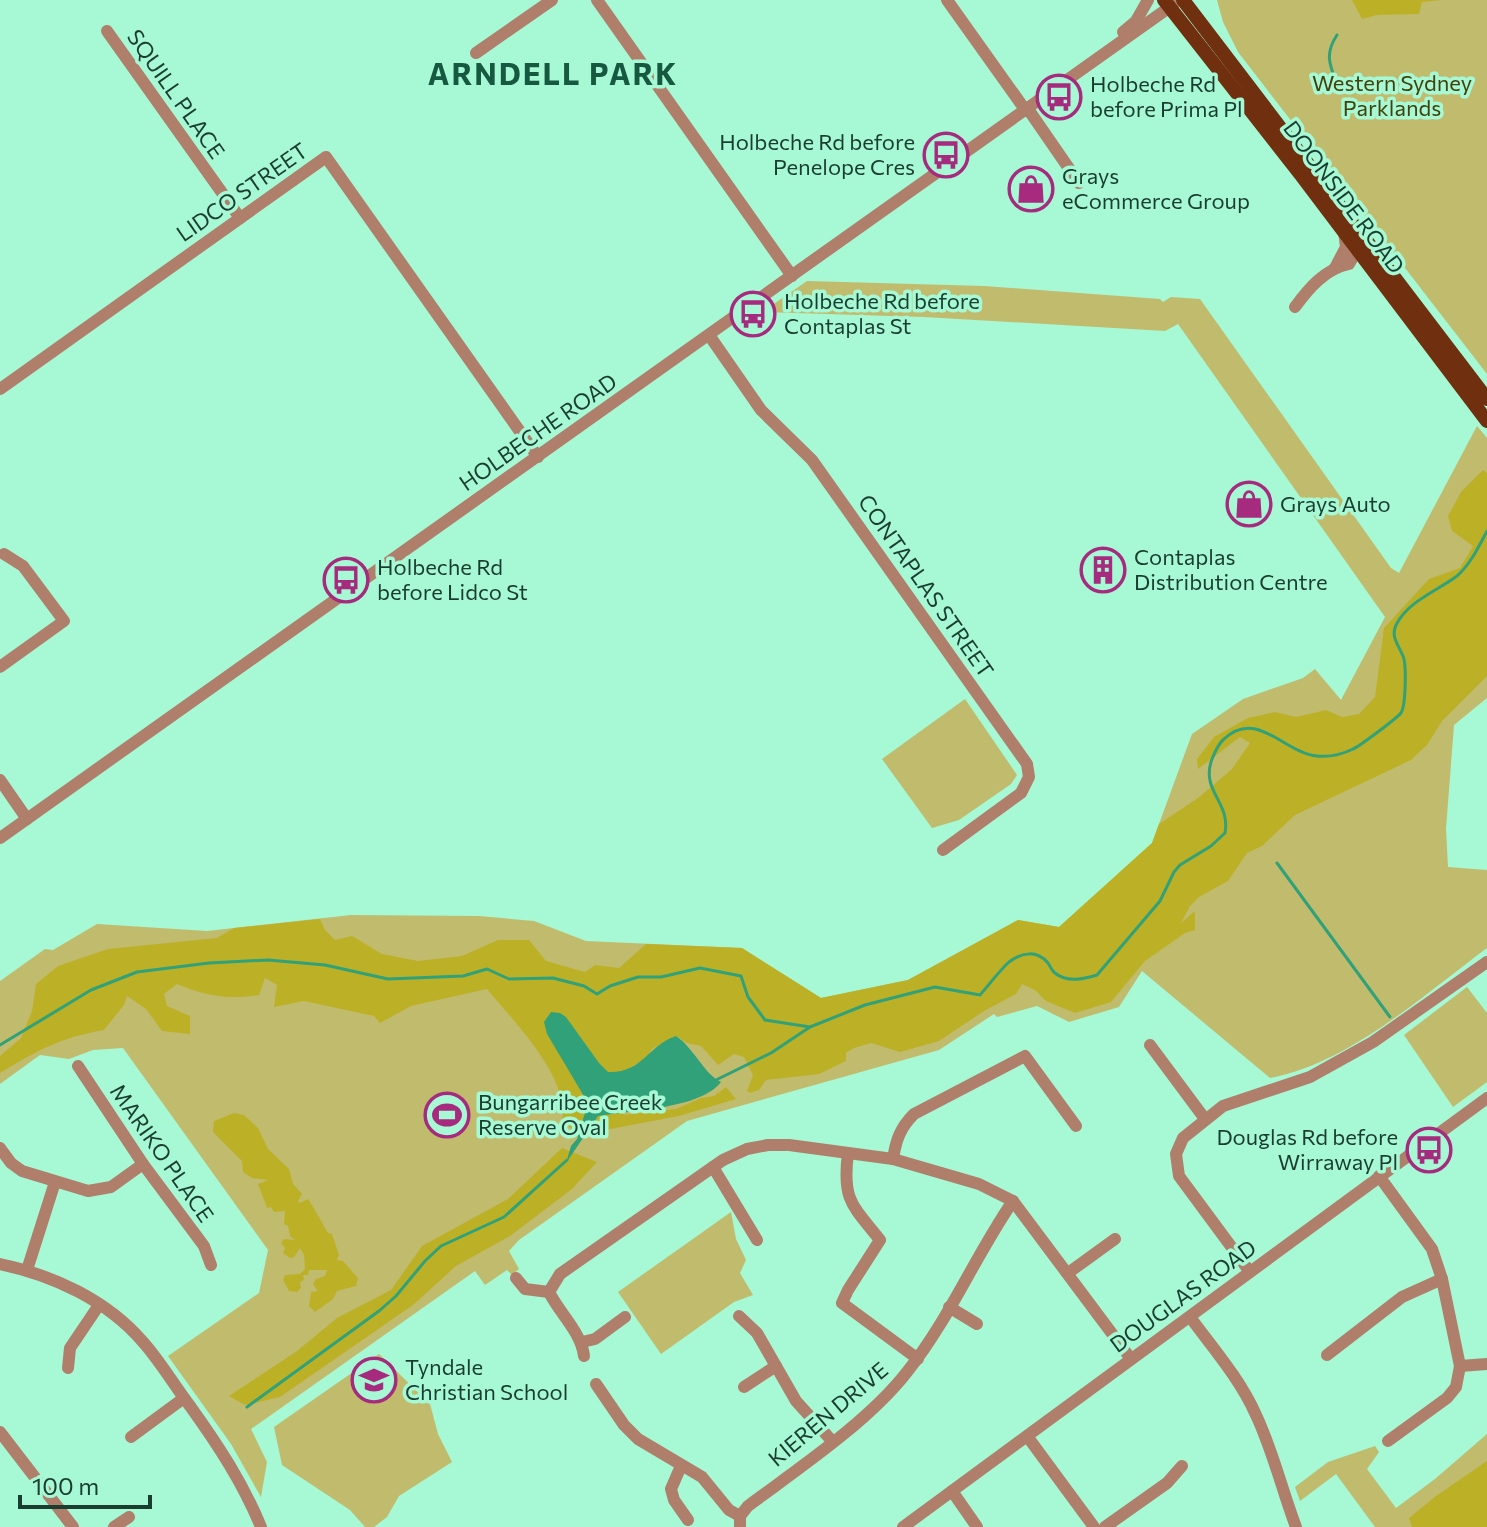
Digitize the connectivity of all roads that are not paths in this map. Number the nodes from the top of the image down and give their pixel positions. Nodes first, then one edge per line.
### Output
1 (552, 0) edge
2 (597, 0) edge
3 (947, 0) edge
4 (1148, 0) edge
5 (1174, 2) edge
6 (107, 31) dead end
7 (476, 53) dead end
8 (1099, 58) junction
9 (1027, 110) junction
10 (1079, 183) dead end
11 (240, 218) junction
12 (1350, 230) junction
13 (1358, 250) junction
14 (1349, 264) junction
15 (1335, 268) junction
16 (792, 276) junction
17 (1378, 278) junction
18 (1295, 307) dead end
19 (709, 335) junction
20 (0, 389) edge
21 (1487, 399) edge
22 (1487, 421) edge
23 (538, 457) junction
24 (4, 554) dead end
25 (0, 667) edge
26 (0, 780) edge
27 (27, 819) junction
28 (0, 838) edge
29 (943, 850) dead end
30 (1487, 962) edge
31 (1150, 1045) dead end
32 (78, 1066) dead end
33 (1487, 1098) edge
34 (1205, 1119) junction
35 (1076, 1126) dead end
36 (0, 1148) edge
37 (848, 1153) junction
38 (893, 1159) junction
39 (143, 1164) junction
40 (713, 1167) junction
41 (1379, 1176) junction
42 (55, 1182) junction
43 (1013, 1201) junction
44 (1115, 1239) dead end
45 (757, 1240) dead end
46 (0, 1264) edge
47 (211, 1265) dead end
48 (27, 1270) junction
49 (1250, 1272) junction
50 (1068, 1273) junction
51 (516, 1278) dead end
52 (1442, 1279) junction
53 (549, 1292) junction
54 (99, 1305) junction
55 (949, 1307) junction
56 (739, 1316) dead end
57 (625, 1317) dead end
58 (1190, 1317) junction
59 (977, 1324) dead end
60 (582, 1342) junction
61 (1327, 1355) dead end
62 (584, 1356) dead end
63 (918, 1359) junction
64 (1131, 1359) junction
65 (1487, 1364) edge
66 (776, 1366) junction
67 (1460, 1366) junction
68 (68, 1368) dead end
69 (596, 1384) dead end
70 (744, 1387) dead end
71 (184, 1398) junction
72 (0, 1432) edge
73 (1027, 1436) junction
74 (131, 1437) dead end
75 (832, 1441) junction
76 (1388, 1441) dead end
77 (681, 1466) junction
78 (1182, 1466) dead end
79 (952, 1491) junction
80 (129, 1517) dead end
81 (688, 1520) dead end
82 (740, 1522) edge
83 (73, 1527) edge
84 (114, 1527) edge
85 (261, 1527) edge
86 (903, 1527) edge
87 (977, 1527) edge
88 (1094, 1527) edge
89 (1105, 1527) edge
90 (1296, 1527) edge

1 - 7 street
2 - 16 street
3 - 9 street
4 - 8 street, HOLBECHE ROAD
5 - 8 street, HOLBECHE ROAD
5 - 12 main road, DOONSIDE ROAD
6 - 11 street, SQUILL PLACE
8 - 9 street, HOLBECHE ROAD
9 - 10 street
9 - 16 street, HOLBECHE ROAD
11 - 20 street, LIDCO STREET
11 - 23 street, LIDCO STREET
12 - 13 main road, DOONSIDE ROAD
12 - 15 street
12 - 21 main road, DOONSIDE ROAD
13 - 14 street
13 - 17 main road, DOONSIDE ROAD
14 - 15 street
14 - 17 street
15 - 18 street
16 - 19 street, HOLBECHE ROAD
17 - 22 main road, DOONSIDE ROAD
19 - 23 street, HOLBECHE ROAD
19 - 29 street, CONTAPLAS STREET
23 - 27 street, HOLBECHE ROAD
24 - 25 street
26 - 27 street
27 - 28 street, HOLBECHE ROAD
30 - 34 street
31 - 34 street
32 - 39 street, MARIKO PLACE
33 - 41 street, DOUGLAS ROAD
34 - 49 street
35 - 38 street
36 - 42 street
37 - 38 street
37 - 40 street
37 - 63 street
38 - 43 street
39 - 42 street
39 - 47 street, MARIKO PLACE
40 - 45 street
40 - 53 street
41 - 49 street, DOUGLAS ROAD
41 - 52 street
42 - 48 street
43 - 50 street
43 - 55 street, KIEREN DRIVE
44 - 50 street
46 - 48 street
48 - 54 street
49 - 58 street, DOUGLAS ROAD
50 - 64 street
51 - 53 street
52 - 61 street
52 - 67 street
53 - 60 street
54 - 68 street
54 - 71 street
55 - 59 street
55 - 63 street, KIEREN DRIVE
56 - 66 street
57 - 60 street
58 - 64 street, DOUGLAS ROAD
58 - 90 street
60 - 62 street
63 - 75 street, KIEREN DRIVE
64 - 73 street, DOUGLAS ROAD
65 - 67 street
66 - 70 street
66 - 75 street
67 - 76 street
69 - 77 street
71 - 74 street
71 - 85 street
72 - 83 street
73 - 79 street, DOUGLAS ROAD
73 - 88 street
75 - 82 street, KIEREN DRIVE
77 - 81 street
77 - 82 street
78 - 89 street
79 - 86 street, DOUGLAS ROAD
79 - 87 street
80 - 84 street

